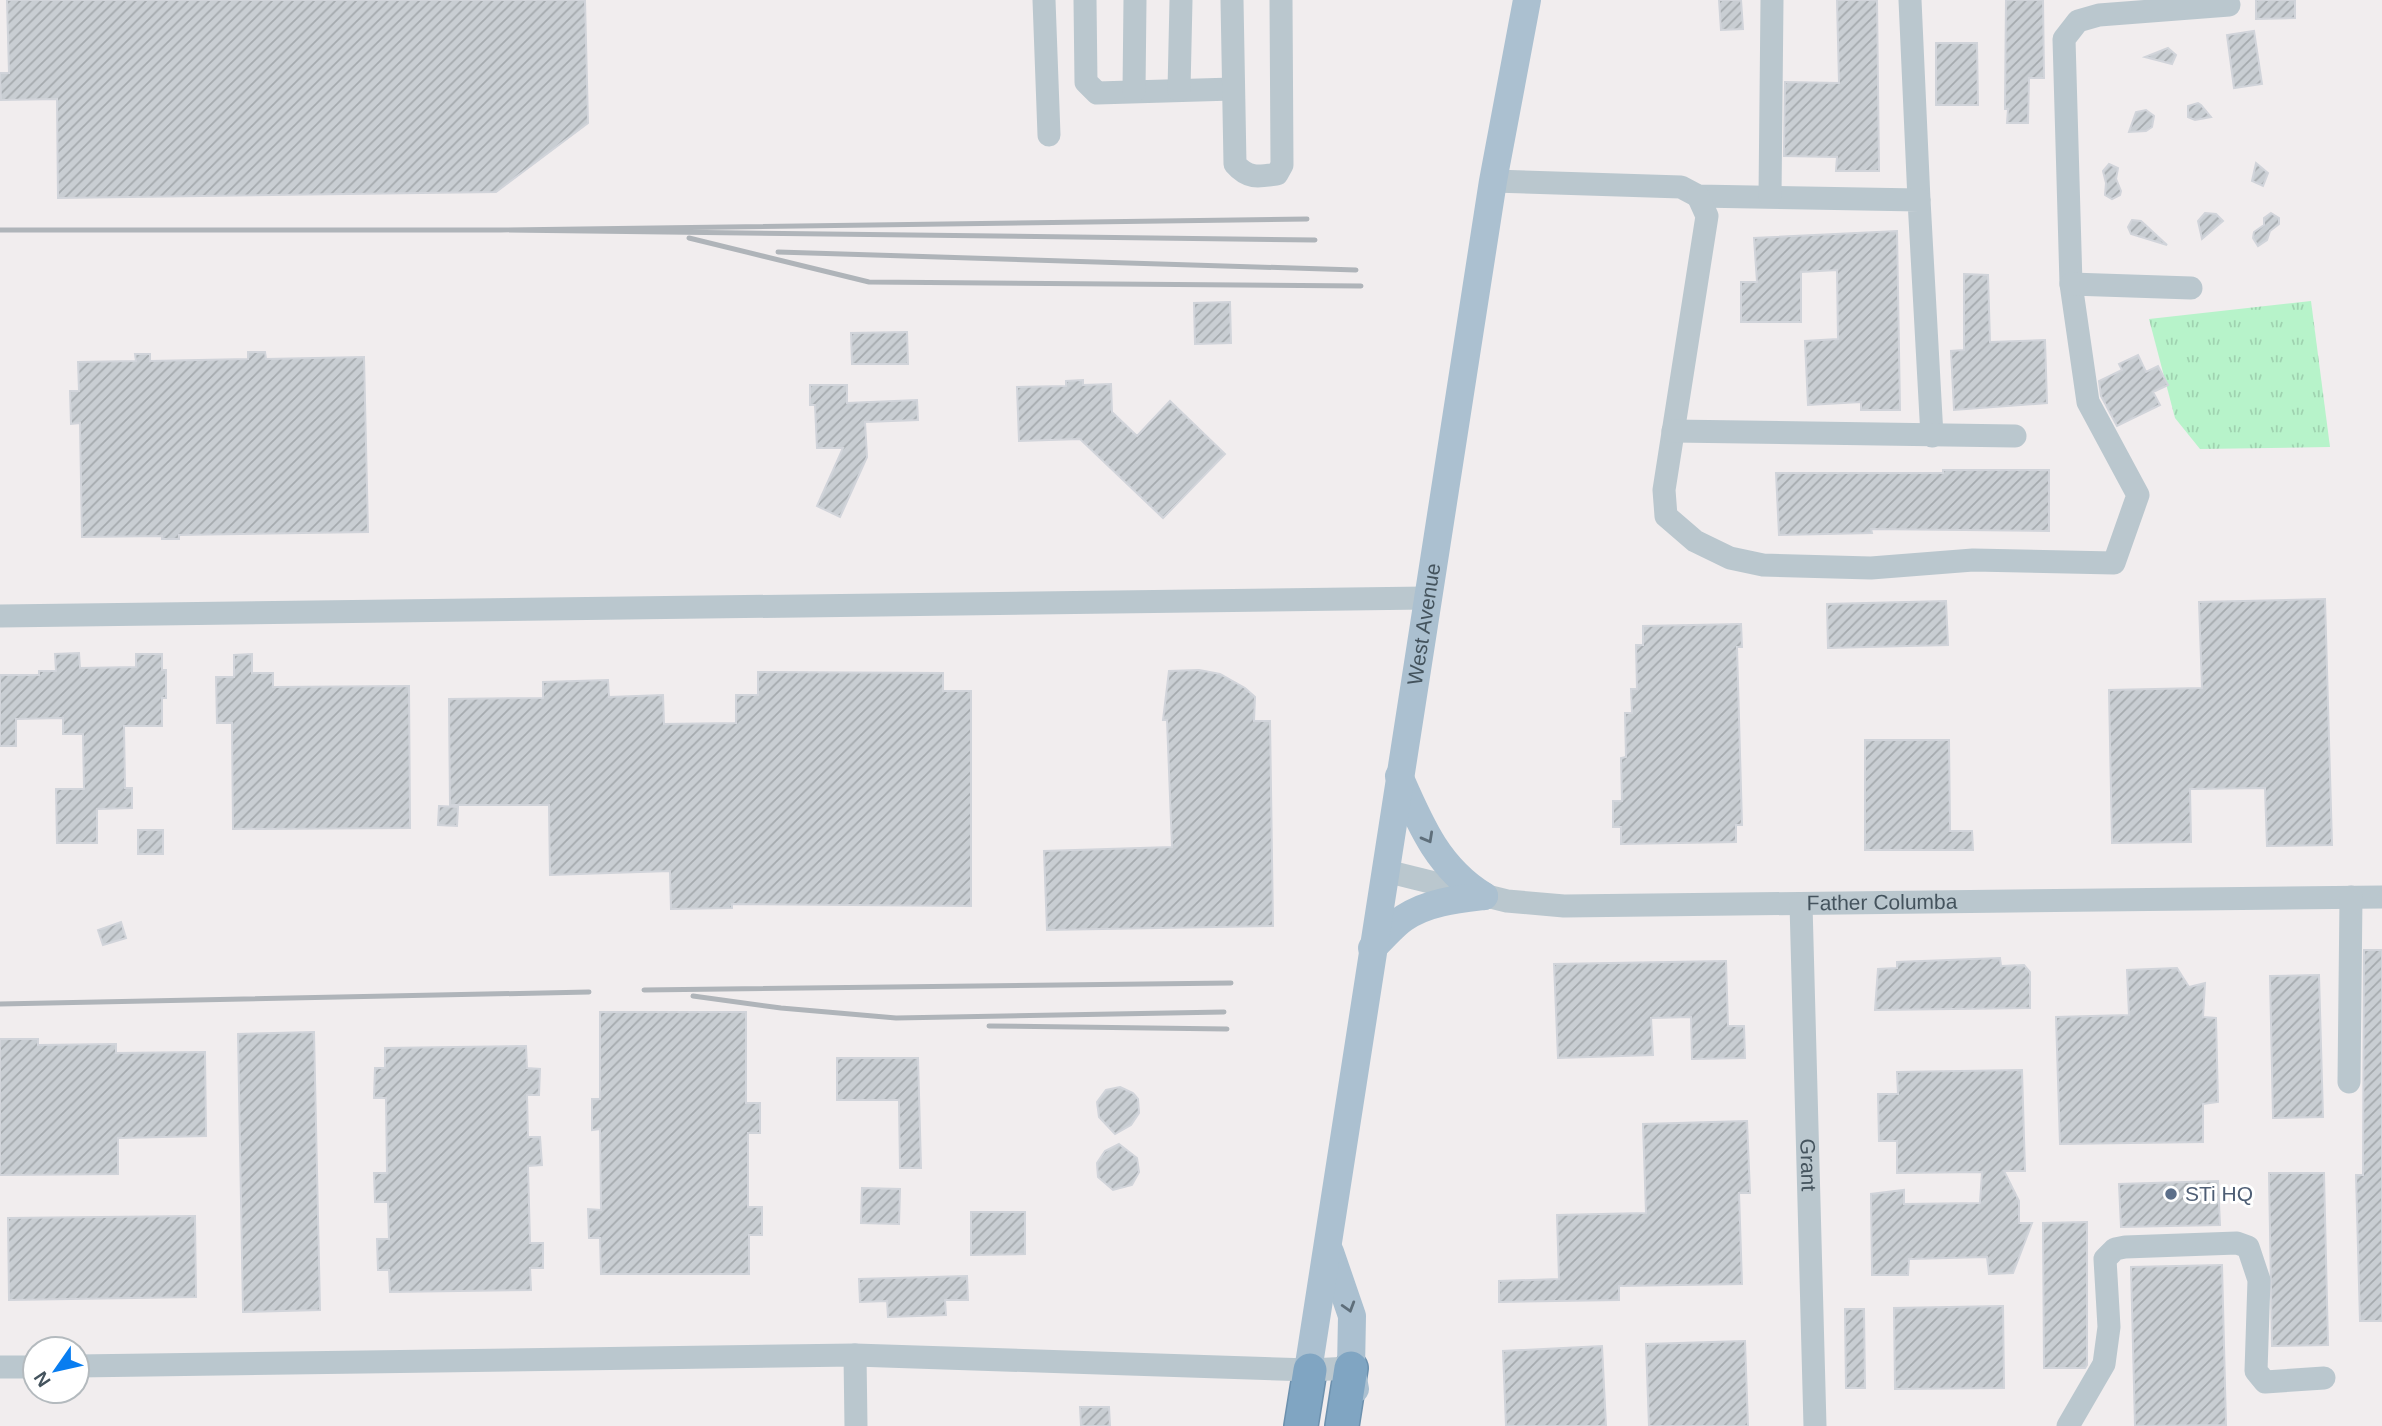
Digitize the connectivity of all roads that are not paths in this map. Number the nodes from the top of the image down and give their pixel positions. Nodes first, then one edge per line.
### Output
1 (1044, 0) edge
2 (1085, 0) edge
3 (1135, 0) edge
4 (1181, 0) edge
5 (1231, 0) edge
6 (1281, 0) edge
7 (1527, 0) edge
8 (1772, 0) edge
9 (1910, 0) edge
10 (2229, 5) dead end
11 (1233, 89) junction
12 (1179, 90) junction
13 (1134, 91) junction
14 (1049, 135) dead end
15 (1493, 181) junction
16 (1698, 196) junction
17 (1770, 196) junction
18 (1919, 200) junction
19 (2071, 284) junction
20 (2191, 288) dead end
21 (1673, 431) junction
22 (1932, 436) junction
23 (2015, 436) dead end
24 (1427, 598) junction
25 (0, 617) edge
26 (1399, 776) junction
27 (1386, 871) junction
28 (1484, 896) junction
29 (2351, 897) junction
30 (2382, 897) edge
31 (1801, 904) junction
32 (1372, 948) junction
33 (2348, 1082) dead end
34 (1329, 1249) junction
35 (855, 1355) junction
36 (91, 1366) edge
37 (0, 1367) edge
38 (21, 1367) edge
39 (1351, 1368) junction
40 (1310, 1370) junction
41 (2324, 1378) dead end
42 (856, 1426) edge
43 (1294, 1426) edge
44 (1301, 1426) edge
45 (1342, 1426) edge
46 (1358, 1426) edge
47 (1815, 1426) edge
48 (2068, 1426) edge

1 - 14 street
2 - 13 street
3 - 13 street
4 - 12 street
5 - 11 street
6 - 11 street
7 - 15 main road, West Avenue
8 - 17 street
9 - 18 street
10 - 19 street
11 - 12 street
12 - 13 street
15 - 16 street
15 - 24 main road, West Avenue
16 - 17 street
16 - 21 street
17 - 18 street
18 - 22 street
19 - 20 street
19 - 21 street
21 - 22 street
22 - 23 street
24 - 25 street
24 - 26 main road, West Avenue
26 - 27 main road, West Avenue
26 -> 28 main road
27 - 28 street, Father Columba
27 - 32 main road, West Avenue
28 - 31 street, Father Columba
28 - 32 main road
29 - 30 street, Father Columba
29 - 31 street, Father Columba
29 - 33 street
31 - 47 street, Grant
32 - 34 main road, West Avenue
34 -> 39 main road, West Avenue
34 - 40 main road, West Avenue
35 - 36 street
35 - 40 street
35 - 42 street
37 - 38 street
39 - 40 street
39 - 45 highway
39 - 46 main road, West Avenue
40 - 43 main road, West Avenue
40 - 44 highway
41 - 48 street

